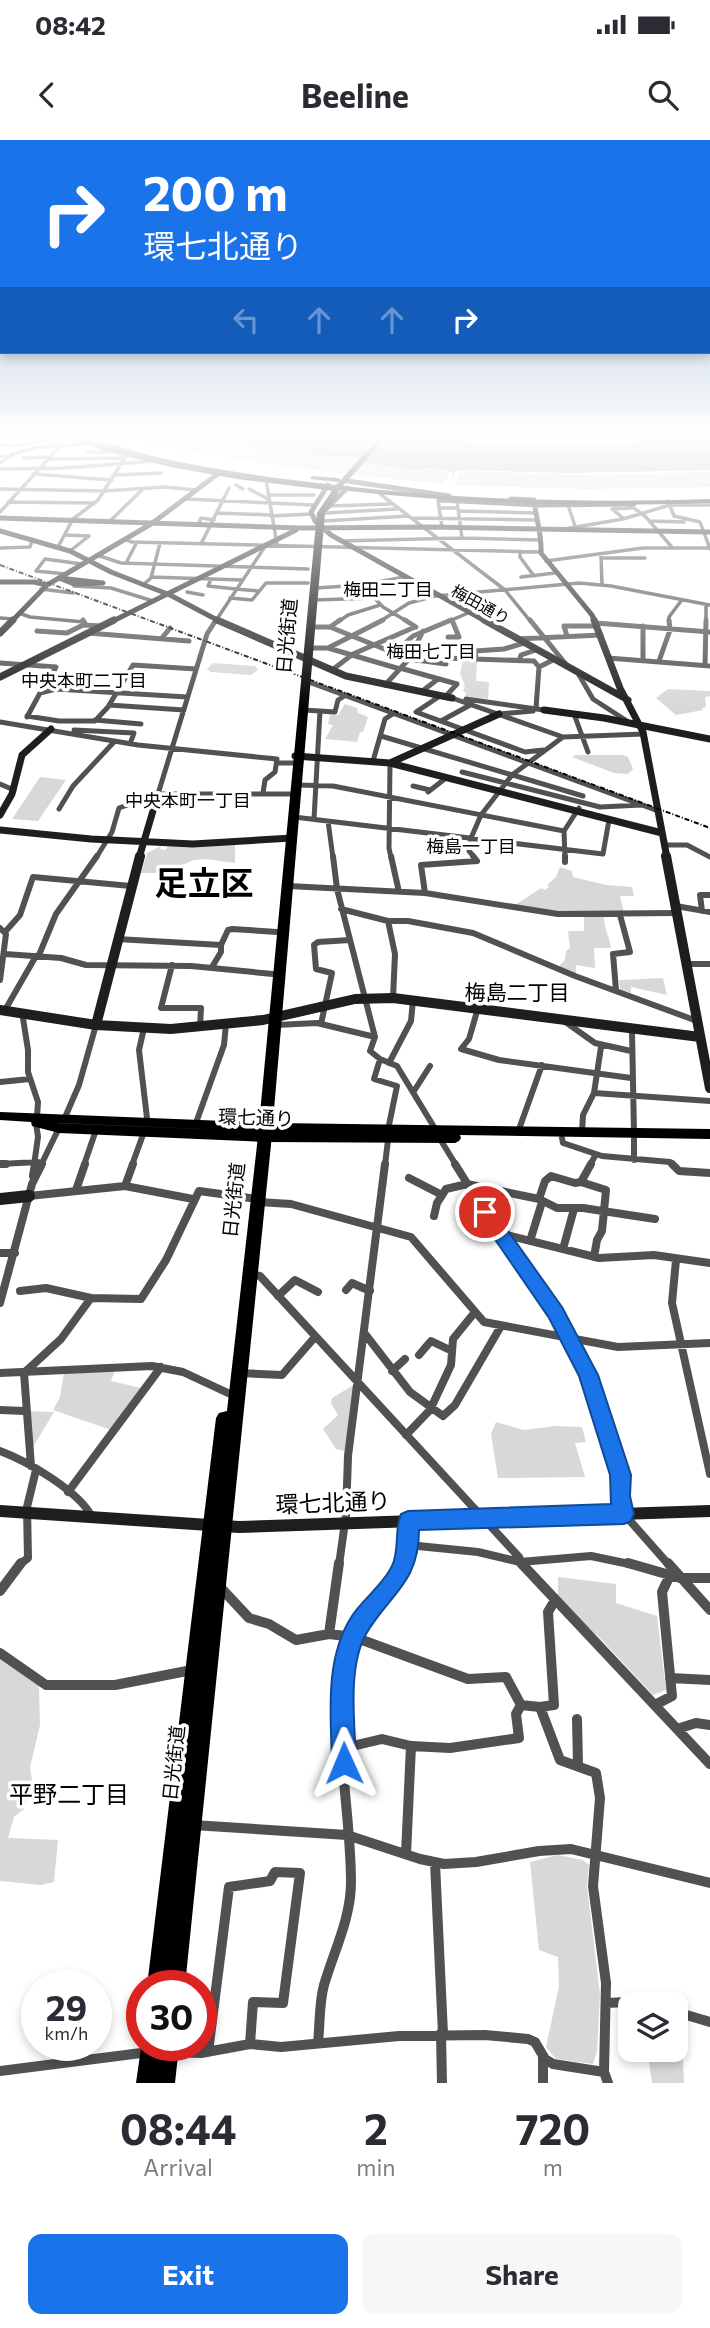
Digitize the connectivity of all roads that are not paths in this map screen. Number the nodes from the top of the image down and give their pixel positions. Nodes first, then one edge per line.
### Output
1 (540, 529) edge
2 (67, 530) edge
3 (140, 530) edge
4 (209, 530) edge
5 (275, 530) edge
6 (298, 530) edge
7 (312, 530) edge
8 (319, 530) edge
9 (323, 530) edge
10 (332, 530) edge
11 (383, 530) edge
12 (427, 530) edge
13 (461, 530) edge
14 (498, 530) edge
15 (595, 530) edge
16 (657, 531) junction
17 (706, 532) edge
18 (2, 533) edge
19 (65, 535) junction
20 (386, 538) junction
21 (439, 538) junction
22 (462, 538) junction
23 (124, 539) junction
24 (337, 539) junction
25 (497, 539) junction
26 (541, 540) junction
27 (32, 541) junction
28 (137, 542) junction
29 (160, 543) junction
30 (276, 543) junction
31 (322, 543) junction
32 (201, 544) junction
33 (266, 545) junction
34 (671, 546) junction
35 (709, 546) edge
36 (58, 547) junction
37 (310, 547) junction
38 (0, 548) edge
39 (353, 548) junction
40 (389, 549) junction
41 (455, 549) junction
42 (631, 549) junction
43 (499, 550) junction
44 (70, 551) junction
45 (520, 551) junction
46 (541, 552) junction
47 (97, 555) junction
48 (601, 556) junction
49 (636, 558) junction
50 (645, 558) dead end
51 (89, 560) junction
52 (546, 561) junction
53 (126, 563) junction
54 (82, 564) junction
55 (155, 565) junction
56 (225, 565) junction
57 (251, 567) junction
58 (555, 573) junction
59 (62, 576) junction
60 (404, 576) junction
61 (534, 576) junction
62 (151, 577) junction
63 (521, 577) dead end
64 (199, 578) junction
65 (211, 579) junction
66 (242, 580) junction
67 (0, 582) edge
68 (312, 584) junction
69 (568, 584) junction
70 (143, 585) junction
71 (362, 585) junction
72 (602, 585) junction
73 (73, 586) dead end
74 (43, 588) junction
75 (236, 589) junction
76 (505, 590) junction
77 (259, 591) junction
78 (187, 592) dead end
79 (73, 593) dead end
80 (131, 594) junction
81 (167, 594) junction
82 (203, 594) dead end
83 (439, 596) junction
84 (230, 598) junction
85 (374, 598) junction
86 (341, 599) junction
87 (125, 601) dead end
88 (153, 601) junction
89 (681, 601) junction
90 (380, 604) junction
91 (708, 605) edge
92 (468, 613) junction
93 (394, 614) junction
94 (348, 615) junction
95 (17, 616) junction
96 (0, 618) edge
97 (216, 620) junction
98 (452, 620) junction
99 (597, 624) junction
100 (86, 625) junction
101 (102, 626) junction
102 (643, 626) junction
103 (311, 627) junction
104 (330, 627) junction
105 (415, 627) junction
106 (170, 628) dead end
107 (670, 628) junction
108 (37, 631) dead end
109 (423, 631) junction
110 (708, 632) edge
111 (0, 633) edge
112 (88, 634) junction
113 (601, 635) junction
114 (350, 636) junction
115 (567, 636) junction
116 (448, 637) dead end
117 (546, 637) junction
118 (162, 638) junction
119 (515, 639) junction
120 (189, 641) dead end
121 (524, 643) junction
122 (371, 645) junction
123 (309, 648) junction
124 (328, 648) junction
125 (499, 649) junction
126 (536, 650) junction
127 (393, 654) junction
128 (351, 656) junction
129 (608, 658) junction
130 (306, 659) junction
131 (409, 659) junction
132 (476, 659) junction
133 (500, 660) junction
134 (553, 660) junction
135 (643, 660) junction
136 (519, 661) junction
137 (659, 661) junction
138 (0, 663) edge
139 (24, 665) junction
140 (708, 666) edge
141 (540, 667) junction
142 (568, 668) junction
143 (196, 669) junction
144 (400, 669) junction
145 (332, 670) junction
146 (579, 675) junction
147 (0, 677) edge
148 (438, 679) junction
149 (306, 681) junction
150 (386, 685) junction
151 (56, 689) junction
152 (115, 692) junction
153 (421, 692) junction
154 (346, 695) junction
155 (187, 697) junction
156 (446, 697) junction
157 (628, 700) junction
158 (470, 702) junction
159 (109, 705) junction
160 (184, 709) junction
161 (536, 709) junction
162 (304, 710) junction
163 (320, 711) junction
164 (394, 713) junction
165 (499, 714) junction
166 (574, 714) junction
167 (27, 716) junction
168 (95, 720) junction
169 (66, 721) junction
170 (0, 722) edge
171 (127, 722) junction
172 (441, 722) junction
173 (24, 724) junction
174 (141, 724) dead end
175 (631, 724) junction
176 (51, 729) junction
177 (462, 729) junction
178 (62, 730) junction
179 (642, 730) junction
180 (120, 731) junction
181 (451, 734) junction
182 (381, 736) junction
183 (582, 736) junction
184 (564, 737) junction
185 (302, 738) junction
186 (509, 738) dead end
187 (317, 739) junction
188 (710, 739) edge
189 (114, 742) junction
190 (501, 743) junction
191 (130, 744) junction
192 (421, 747) junction
193 (172, 749) junction
194 (546, 749) junction
195 (588, 752) dead end
196 (318, 757) junction
197 (296, 758) junction
198 (373, 761) junction
199 (277, 763) junction
200 (390, 763) junction
201 (474, 763) junction
202 (528, 763) junction
203 (512, 775) junction
204 (459, 776) junction
205 (446, 778) junction
206 (574, 779) junction
207 (0, 784) edge
208 (505, 784) junction
209 (316, 785) junction
210 (413, 786) dead end
211 (294, 789) junction
212 (14, 790) junction
213 (499, 791) junction
214 (263, 793) junction
215 (158, 794) junction
216 (583, 796) junction
217 (389, 797) junction
218 (582, 803) junction
219 (642, 805) junction
220 (59, 809) dead end
221 (577, 811) junction
222 (658, 811) junction
223 (0, 815) edge
224 (481, 815) junction
225 (294, 817) junction
226 (314, 819) junction
227 (608, 820) junction
228 (328, 821) junction
229 (389, 828) junction
230 (0, 830) edge
231 (564, 831) junction
232 (662, 833) junction
233 (289, 838) junction
234 (471, 838) junction
235 (107, 840) junction
236 (144, 842) junction
237 (664, 845) junction
238 (564, 849) junction
239 (710, 857) edge
240 (565, 862) dead end
241 (80, 881) junction
242 (131, 886) junction
243 (288, 886) junction
244 (337, 889) junction
245 (399, 892) junction
246 (425, 893) junction
247 (710, 895) edge
248 (341, 909) junction
249 (676, 909) junction
250 (706, 911) edge
251 (620, 915) junction
252 (388, 920) junction
253 (3, 930) edge
254 (276, 932) junction
255 (117, 939) junction
256 (350, 940) junction
257 (221, 945) junction
258 (5, 954) junction
259 (37, 956) junction
260 (111, 964) junction
261 (687, 964) junction
262 (710, 964) edge
263 (172, 965) junction
264 (212, 968) junction
265 (273, 974) junction
266 (0, 980) edge
267 (616, 990) junction
268 (365, 998) junction
269 (393, 998) junction
270 (413, 1000) junction
271 (327, 1004) junction
272 (478, 1008) junction
273 (3, 1010) edge
274 (22, 1012) junction
275 (274, 1020) junction
276 (564, 1021) junction
277 (698, 1023) junction
278 (226, 1024) junction
279 (321, 1024) junction
280 (96, 1025) junction
281 (200, 1027) junction
282 (710, 1027) edge
283 (144, 1028) junction
284 (632, 1031) junction
285 (375, 1037) junction
286 (701, 1037) junction
287 (601, 1047) junction
288 (631, 1051) junction
289 (380, 1059) junction
290 (389, 1063) junction
291 (541, 1065) junction
292 (430, 1066) dead end
293 (596, 1073) junction
294 (631, 1078) junction
295 (30, 1079) junction
296 (0, 1082) edge
297 (710, 1088) edge
298 (414, 1091) dead end
299 (594, 1093) junction
300 (633, 1098) junction
301 (710, 1101) edge
302 (66, 1115) junction
303 (0, 1116) edge
304 (147, 1118) junction
305 (37, 1120) junction
306 (197, 1120) junction
307 (0, 1121) edge
308 (59, 1128) junction
309 (96, 1130) junction
310 (261, 1130) junction
311 (397, 1130) junction
312 (144, 1132) junction
313 (519, 1132) junction
314 (582, 1132) junction
315 (437, 1133) junction
316 (472, 1134) junction
317 (710, 1134) edge
318 (634, 1136) junction
319 (562, 1138) junction
320 (388, 1140) junction
321 (710, 1140) edge
322 (595, 1156) junction
323 (634, 1160) junction
324 (38, 1162) junction
325 (0, 1164) edge
326 (710, 1173) edge
327 (409, 1178) dead end
328 (580, 1182) junction
329 (467, 1184) junction
330 (125, 1186) junction
331 (532, 1188) dead end
332 (30, 1190) junction
333 (76, 1190) junction
334 (442, 1195) junction
335 (541, 1197) junction
336 (0, 1199) edge
337 (193, 1199) junction
338 (254, 1200) junction
339 (574, 1209) junction
340 (603, 1211) junction
341 (434, 1216) dead end
342 (655, 1219) dead end
343 (377, 1228) junction
344 (498, 1233) junction
345 (530, 1241) junction
346 (563, 1249) junction
347 (0, 1253) edge
348 (15, 1253) junction
349 (594, 1257) junction
350 (676, 1260) junction
351 (710, 1263) edge
352 (250, 1274) junction
353 (20, 1290) dead end
354 (346, 1290) dead end
355 (370, 1291) junction
356 (318, 1292) dead end
357 (278, 1296) junction
358 (91, 1297) junction
359 (0, 1303) edge
360 (475, 1312) junction
361 (501, 1326) junction
362 (365, 1334) junction
363 (315, 1337) junction
364 (567, 1337) junction
365 (710, 1343) edge
366 (683, 1344) junction
367 (452, 1351) junction
368 (419, 1355) dead end
369 (405, 1359) dead end
370 (161, 1367) junction
371 (392, 1371) junction
372 (0, 1373) edge
373 (23, 1373) junction
374 (239, 1373) junction
375 (358, 1383) junction
376 (228, 1393) junction
377 (0, 1410) edge
378 (430, 1410) junction
379 (26, 1411) junction
380 (406, 1435) junction
381 (0, 1451) edge
382 (34, 1468) junction
383 (710, 1474) edge
384 (68, 1492) junction
385 (0, 1511) edge
386 (710, 1511) edge
387 (29, 1513) junction
388 (624, 1514) junction
389 (92, 1517) junction
390 (485, 1519) junction
391 (408, 1521) junction
392 (344, 1523) junction
393 (218, 1524) junction
394 (408, 1545) junction
395 (520, 1562) junction
396 (674, 1574) junction
397 (710, 1578) edge
398 (217, 1585) junction
399 (0, 1591) edge
400 (555, 1600) junction
401 (710, 1610) edge
402 (329, 1634) junction
403 (354, 1637) junction
404 (0, 1654) edge
405 (196, 1670) junction
406 (670, 1678) junction
407 (710, 1681) edge
408 (520, 1705) junction
409 (655, 1705) junction
410 (540, 1707) junction
411 (577, 1719) dead end
412 (710, 1725) edge
413 (677, 1729) junction
414 (411, 1746) junction
415 (344, 1748) junction
416 (710, 1764) edge
417 (578, 1765) junction
418 (191, 1825) junction
419 (346, 1835) junction
420 (406, 1854) junction
421 (596, 1855) junction
422 (435, 1863) junction
423 (710, 1883) edge
424 (161, 1970) edge
425 (175, 1970) edge
426 (217, 1981) edge
427 (618, 2002) edge
428 (606, 2003) junction
429 (688, 2015) edge
430 (710, 2022) edge
431 (442, 2034) junction
432 (318, 2043) junction
433 (250, 2044) junction
434 (217, 2050) edge
435 (126, 2054) edge
436 (543, 2055) junction
437 (155, 2061) edge
438 (160, 2061) edge
439 (0, 2071) edge
440 (606, 2077) edge
441 (148, 2083) edge
442 (163, 2083) edge
443 (442, 2083) edge
444 (543, 2083) edge

1 - 26 street
2 - 19 street
3 - 23 street
4 - 32 street
5 - 30 street
6 - 30 street
7 - 37 highway
8 - 68 highway, 日光街道
9 - 31 highway
10 - 24 street, 梅田通り
11 - 20 street
12 - 21 street
13 - 22 street
14 - 25 street
15 - 16 street
16 - 17 street
16 - 34 street
17 - 35 street
18 - 27 street
19 - 36 street
19 - 44 street
20 - 21 street
20 - 24 street
20 - 40 street
21 - 22 street
21 - 41 street
22 - 25 street
23 - 28 street
23 - 47 street
24 - 31 street
24 - 39 street, 梅田通り
25 - 26 street
25 - 43 street
26 - 46 street
27 - 36 street
27 - 38 street
28 - 29 street
28 - 53 street
29 - 32 street
29 - 55 street
30 - 33 street
30 - 37 street
31 - 37 street
31 - 39 street
31 - 68 highway
32 - 33 street
33 - 56 street
33 - 57 street
34 - 35 street
34 - 42 street
36 - 44 street
37 - 68 highway
39 - 40 street
39 - 60 street, 梅田通り
40 - 41 street
41 - 43 street
41 - 76 street
42 - 48 street
42 - 49 street
43 - 45 street
44 - 51 street
45 - 46 street
45 - 61 street
46 - 52 street
47 - 51 street
47 - 53 street
48 - 49 street
48 - 52 street
48 - 72 street
49 - 50 street
51 - 54 street
51 - 70 street
52 - 58 street
53 - 55 street
54 - 59 street
54 - 59 street
55 - 56 street
55 - 62 street
56 - 57 street
56 - 64 street
57 - 66 street
57 - 68 street
58 - 61 street
58 - 69 street
59 - 59 street
59 - 74 street
60 - 71 street
60 - 83 street, 梅田通り
61 - 63 street
62 - 64 street
62 - 70 street
64 - 65 street
64 - 81 street
65 - 66 street
65 - 75 street
66 - 75 street
67 - 74 street
68 - 71 street
68 - 77 street
68 - 86 street
68 - 103 highway, 日光街道
68 - 130 highway, 日光街道
69 - 72 street
69 - 76 street
69 - 99 street
70 - 81 street
71 - 85 street
72 - 89 street
73 - 80 street
74 - 79 street
74 - 95 street
75 - 77 street
75 - 84 street
76 - 83 street
76 - 117 street
77 - 84 street
78 - 82 street
80 - 87 street
80 - 88 street
81 - 88 street
81 - 97 street
83 - 92 street, 梅田通り
83 - 93 street
84 - 97 street
85 - 86 street
85 - 90 street
86 - 94 street
88 - 101 street
89 - 91 street
89 - 107 street
90 - 93 street
90 - 94 street
91 - 110 street
92 - 98 street
92 - 119 street, 梅田通り
93 - 105 street
93 - 114 street
94 - 104 street
95 - 96 street
95 - 100 street
95 - 111 street
97 - 130 street
97 - 143 street
98 - 109 street
98 - 116 street
99 - 102 street
99 - 113 street
99 - 115 street
100 - 101 street
100 - 108 street
101 - 112 street
102 - 107 street
102 - 135 street
103 - 104 street
103 - 123 highway, 日光街道
104 - 114 street
105 - 109 street
105 - 122 street
106 - 118 street
107 - 110 street
107 - 137 street
109 - 127 street
109 - 131 street
110 - 140 street
112 - 118 street
112 - 139 street
113 - 115 street
113 - 129 street
114 - 122 street
114 - 124 street
115 - 117 street
117 - 119 street
117 - 142 street
118 - 120 street
119 - 121 street, 梅田通り
121 - 125 street
121 - 126 street, 梅田通り
122 - 127 street
122 - 128 street
123 - 124 street
123 - 130 highway, 日光街道
124 - 128 street
125 - 132 street
125 - 133 street
126 - 134 street, 梅田通り
126 - 136 street
127 - 131 street
128 - 144 street
128 - 145 street
129 - 135 street
129 - 157 street
130 - 145 street
130 - 149 highway, 日光街道
130 - 197 highway, 日光街道
131 - 132 street
131 - 144 street
132 - 133 street
133 - 136 street
134 - 141 street
134 - 142 street, 梅田通り
135 - 137 street
136 - 141 street
137 - 140 street
138 - 139 street
139 - 147 street
139 - 151 street
141 - 161 street
142 - 146 street, 梅田通り
143 - 152 street
143 - 155 street
144 - 148 street
144 - 150 street
145 - 150 street
146 - 157 street, 梅田通り
146 - 175 street
148 - 153 street
148 - 156 street
149 - 154 street
149 - 162 highway, 日光街道
150 - 153 street
151 - 152 street
151 - 167 street
152 - 155 street
152 - 159 street
153 - 156 street
154 - 163 street
154 - 164 street
155 - 160 street
156 - 158 street
156 - 172 street
157 - 179 street
158 - 161 street
158 - 165 street
158 - 172 street
159 - 160 street
159 - 168 street
160 - 193 street
161 - 165 street
161 - 166 street
162 - 163 street
162 - 185 highway, 日光街道
163 - 187 street
164 - 181 street
164 - 182 street
165 - 177 street
165 - 184 street
166 - 175 street
166 - 183 street
167 - 169 street
167 - 173 street
168 - 169 street
168 - 171 street
169 - 178 street
170 - 173 street
171 - 174 street
171 - 180 street
172 - 177 street
173 - 176 street
175 - 179 street
176 - 178 street
176 - 212 street
177 - 181 street
177 - 190 street
178 - 180 street
178 - 189 street
179 - 183 street
179 - 188 street
179 - 222 street
180 - 191 street
181 - 192 street
181 - 202 street
182 - 192 street
182 - 198 street
183 - 184 street
183 - 195 street
184 - 194 street
185 - 187 street
185 - 197 highway, 日光街道
186 - 190 street
187 - 196 street
189 - 191 street
189 - 220 street
190 - 194 street
191 - 193 street
192 - 200 street
192 - 201 street
193 - 199 street
193 - 215 street
194 - 202 street
196 - 197 street
196 - 198 street
196 - 209 street
197 - 199 street
197 - 211 highway, 日光街道
198 - 200 street
199 - 214 street
200 - 205 street
200 - 217 street
201 - 203 street
201 - 204 street
202 - 203 street
202 - 206 street
203 - 208 street
203 - 216 street
204 - 205 street
204 - 208 street
204 - 213 street
205 - 210 street
206 - 216 street
206 - 219 street
207 - 212 street
208 - 213 street
208 - 218 street
209 - 211 street
209 - 217 street
209 - 226 street
211 - 214 street
211 - 225 highway, 日光街道
211 - 233 highway, 日光街道
212 - 223 street
213 - 221 street
213 - 224 street
214 - 215 street
215 - 235 street
215 - 236 street
216 - 218 street
217 - 224 street
217 - 229 street
218 - 219 street
218 - 221 street
219 - 222 street
221 - 227 street
221 - 231 street
222 - 232 street
224 - 231 street
224 - 234 street
225 - 226 street
225 - 233 highway, 日光街道
226 - 228 street
227 - 232 street
227 - 238 street
228 - 229 street
228 - 244 street
229 - 234 street
229 - 245 street
230 - 235 street
231 - 238 street
232 - 237 street
233 - 236 street
233 - 243 highway, 日光街道
233 - 254 highway, 日光街道
234 - 238 street
234 - 246 street
235 - 236 street
235 - 241 street
236 - 242 street
237 - 239 street
237 - 249 street
238 - 240 street
241 - 242 street
241 - 253 street
241 - 259 street
242 - 255 street
243 - 244 street
243 - 275 highway, 日光街道
244 - 245 street
244 - 248 street
245 - 246 street
246 - 251 street
247 - 250 street
248 - 252 street
248 - 256 street
249 - 250 street
249 - 251 street
249 - 261 street
251 - 267 street
252 - 267 street
252 - 269 street
253 - 258 street
254 - 257 street
254 - 265 highway, 日光街道
255 - 257 street
255 - 260 street
256 - 268 street
256 - 271 street
257 - 264 street
258 - 259 street
258 - 266 street
259 - 260 street
259 - 273 street
260 - 263 street
260 - 280 street
261 - 262 street
261 - 277 street
263 - 264 street
263 - 281 street
264 - 265 street
265 - 275 highway, 日光街道
267 - 277 street
268 - 269 street
268 - 271 street
268 - 285 street
269 - 270 street
270 - 272 street
270 - 290 street
271 - 275 street
271 - 279 street
272 - 276 street
272 - 291 street
273 - 274 street
274 - 280 street
274 - 295 street
275 - 278 street
275 - 279 street
275 - 310 highway, 日光街道
276 - 284 street
276 - 287 street
277 - 282 street
277 - 286 street
278 - 281 street
278 - 306 street
279 - 285 street
280 - 283 street
280 - 302 street
281 - 283 street
283 - 304 street
284 - 286 street
284 - 288 street
285 - 289 street
286 - 297 street
287 - 288 street
287 - 293 street
288 - 294 street
289 - 290 street
289 - 311 street
290 - 315 street
291 - 293 street
291 - 313 street
292 - 298 street
293 - 294 street
293 - 299 street
294 - 300 street
295 - 296 street
295 - 305 street
299 - 300 street
299 - 314 street
300 - 301 street
300 - 318 street
302 - 304 main road, 環七通り
302 - 305 main road, 環七通り
303 - 305 main road, 環七通り
304 - 306 main road, 環七通り
305 - 307 main road, 環七通り
305 - 308 main road, 環七通り
305 - 311 main road, 環七通り
305 - 324 street
306 - 310 main road, 環七通り
308 - 309 main road, 環七通り
308 - 324 street
309 - 312 main road, 環七通り
309 - 333 street
310 - 311 main road, 環七通り
310 - 312 main road, 環七通り
310 - 320 main road, 環七通り
310 - 338 highway, 日光街道
311 - 315 main road, 環七通り
311 - 316 main road, 環七通り
312 - 330 street
313 - 314 main road, 環七通り
313 - 316 main road, 環七通り
314 - 318 main road, 環七通り
315 - 316 main road, 環七通り
315 - 320 main road, 環七通り
315 - 329 street
316 - 319 main road, 環七通り
317 - 318 main road, 環七通り
318 - 319 main road, 環七通り
318 - 321 main road, 環七通り
318 - 323 street
319 - 322 street
320 - 343 street
322 - 323 street
322 - 328 street
323 - 326 street
324 - 325 street
324 - 332 street
327 - 334 street
328 - 335 street
328 - 340 street
329 - 334 street
329 - 335 street
329 - 344 street
330 - 333 street
330 - 337 street
331 - 335 street
332 - 333 street
332 - 336 street
332 - 348 street
334 - 341 street
335 - 339 street
335 - 345 street
337 - 338 street
337 - 358 street
338 - 343 street
338 - 352 highway, 日光街道
338 - 376 highway, 日光街道
339 - 340 street
339 - 346 street
340 - 342 street
340 - 349 street
343 - 355 street
343 - 360 street
344 - 345 street
344 - 364 street
345 - 346 street
346 - 349 street
347 - 348 street
348 - 359 street
349 - 350 street
350 - 351 street
350 - 366 street
352 - 357 street
352 - 374 highway, 日光街道
353 - 358 street
354 - 355 street
355 - 362 street
356 - 357 street
357 - 363 street
358 - 373 street
360 - 361 street
360 - 367 street
361 - 364 street
361 - 378 street
362 - 371 street
362 - 375 street
363 - 374 street
363 - 375 street
364 - 366 street
364 - 388 street
365 - 366 street
366 - 383 street
367 - 368 street
367 - 378 street
369 - 371 street
370 - 373 street
370 - 376 street
370 - 384 street
371 - 378 street
372 - 373 street
373 - 379 street
374 - 393 highway, 日光街道
375 - 380 street
375 - 392 street
376 - 393 highway, 日光街道
377 - 379 street
378 - 380 street
379 - 382 street
380 - 390 street
381 - 382 street
382 - 384 street
382 - 387 street
384 - 389 street
385 - 387 street, 環七北通り
386 - 388 street, 環七北通り
387 - 389 street, 環七北通り
387 - 399 street
388 - 390 street, 環七北通り
388 - 396 street
389 - 393 street, 環七北通り
390 - 391 street, 環七北通り
390 - 395 street
391 - 392 street, 環七北通り
391 - 394 street
392 - 393 street, 環七北通り
392 - 402 street
393 - 398 highway, 日光街道
393 - 405 highway, 日光街道
394 - 395 street
394 - 403 street
395 - 396 street
395 - 400 street
396 - 397 street
396 - 401 street
396 - 406 street
398 - 402 street
398 - 418 highway, 日光街道
400 - 409 street
400 - 410 street
402 - 403 street
403 - 408 street
403 - 415 street
404 - 405 street
405 - 424 highway, 日光街道
406 - 407 street
406 - 409 street
408 - 410 street
408 - 414 street
409 - 413 street
410 - 417 street
411 - 417 street
412 - 413 street
413 - 416 street
414 - 415 street
414 - 420 street
415 - 419 street
417 - 421 street
418 - 419 street
418 - 425 highway, 日光街道
419 - 420 street
419 - 432 street
420 - 422 street
421 - 422 street
421 - 423 street
421 - 428 street
422 - 431 street
426 - 433 street
427 - 428 street
428 - 440 street
429 - 430 street
431 - 432 street
431 - 436 street
431 - 443 street
432 - 433 street
433 - 434 street
435 - 439 street
436 - 440 street
436 - 444 street
437 - 441 highway
438 - 442 highway

